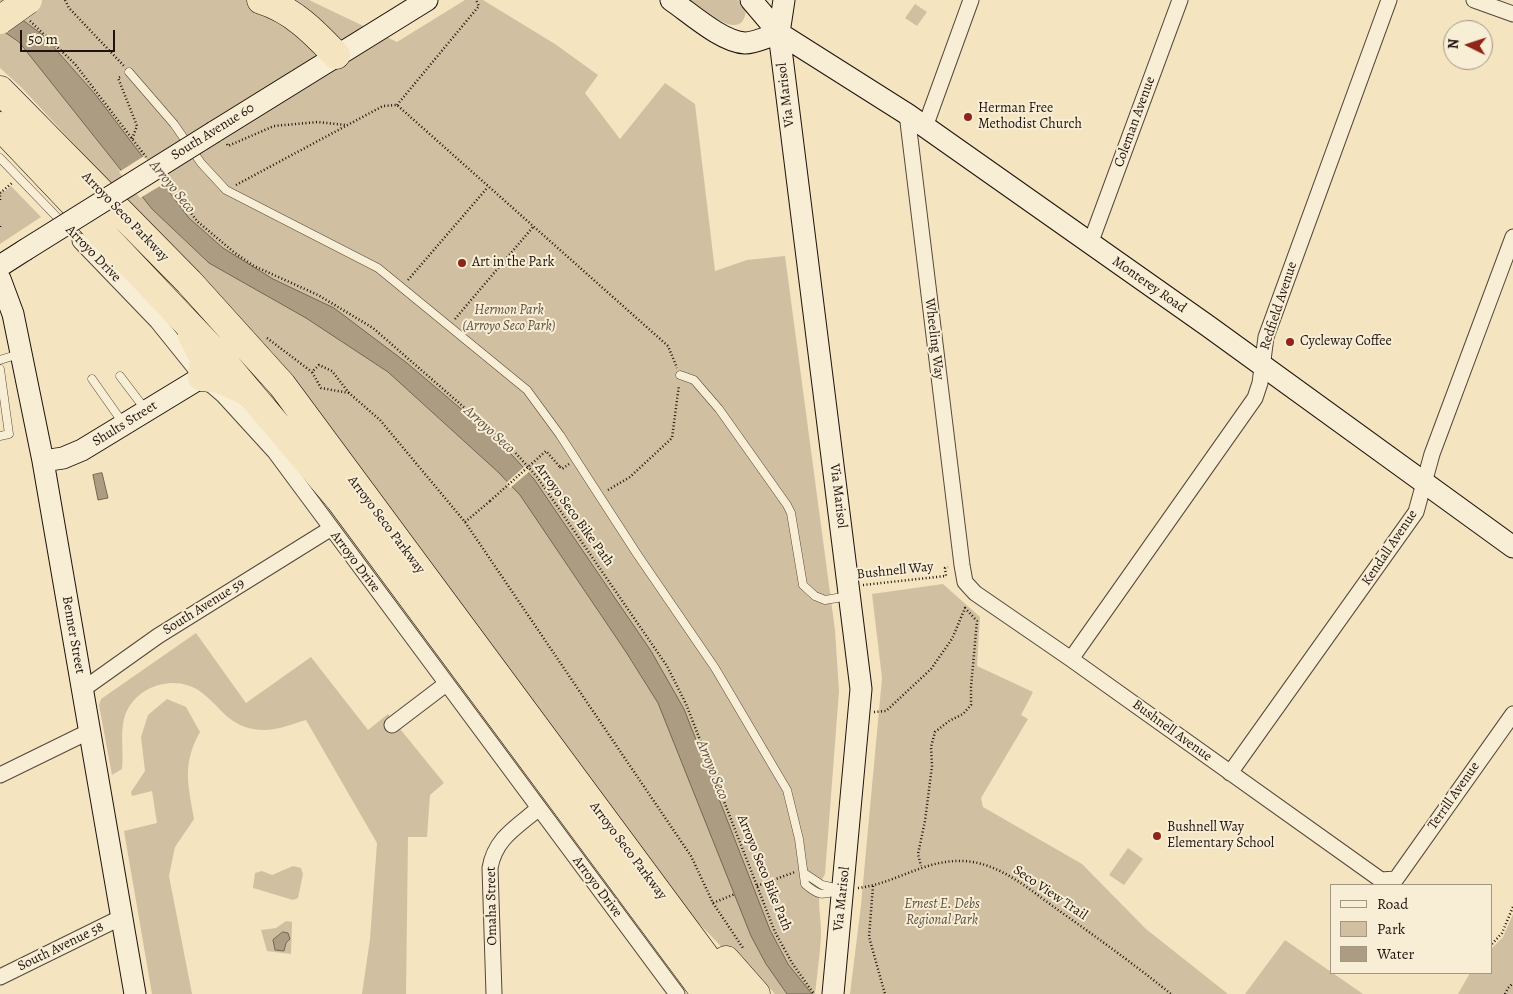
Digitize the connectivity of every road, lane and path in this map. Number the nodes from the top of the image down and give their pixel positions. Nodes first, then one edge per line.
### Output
1 (65, 0) edge
2 (262, 0) edge
3 (427, 0) edge
4 (476, 0) edge
5 (671, 0) edge
6 (751, 0) edge
7 (784, 0) edge
8 (971, 0) edge
9 (1180, 0) edge
10 (1389, 0) edge
11 (1474, 0) edge
12 (18, 13) edge
13 (1513, 14) edge
14 (779, 33) junction
15 (336, 55) junction
16 (129, 72) junction
17 (0, 74) edge
18 (4, 95) edge
19 (397, 105) junction
20 (906, 114) junction
21 (347, 125) junction
22 (0, 126) edge
23 (925, 127) junction
24 (216, 131) junction
25 (132, 139) junction
26 (0, 158) edge
27 (149, 161) dead end
28 (160, 175) dead end
29 (19, 177) junction
30 (488, 187) junction
31 (226, 190) junction
32 (0, 193) edge
33 (0, 200) edge
34 (533, 227) junction
35 (1513, 237) edge
36 (80, 241) joint
37 (1090, 244) junction
38 (0, 266) edge
39 (0, 279) edge
40 (402, 287) junction
41 (183, 318) junction
42 (449, 326) junction
43 (21, 353) junction
44 (0, 360) edge
45 (1261, 366) junction
46 (0, 369) edge
47 (680, 375) junction
48 (120, 376) dead end
49 (202, 377) junction
50 (92, 379) dead end
51 (250, 393) junction
52 (349, 393) junction
53 (146, 411) junction
54 (124, 424) junction
55 (0, 436) edge
56 (43, 461) junction
57 (560, 467) dead end
58 (1425, 485) junction
59 (599, 495) junction
60 (465, 522) junction
61 (330, 529) junction
62 (1513, 547) edge
63 (962, 565) junction
64 (850, 591) junction
65 (1071, 658) junction
66 (446, 684) junction
67 (82, 690) junction
68 (860, 712) junction
69 (1513, 714) edge
70 (392, 725) dead end
71 (90, 731) junction
72 (1230, 773) junction
73 (0, 775) edge
74 (539, 808) junction
75 (921, 866) junction
76 (804, 872) junction
77 (1396, 878) joint
78 (757, 886) junction
79 (873, 886) junction
80 (843, 890) junction
81 (735, 894) dead end
82 (713, 903) junction
83 (668, 905) junction
84 (1513, 907) edge
85 (1512, 912) edge
86 (122, 917) junction
87 (1493, 943) edge
88 (746, 951) dead end
89 (0, 977) edge
90 (1513, 983) edge
91 (135, 994) edge
92 (494, 994) edge
93 (677, 994) edge
94 (706, 994) edge
95 (733, 994) edge
96 (756, 994) edge
97 (814, 994) edge
98 (833, 994) edge
99 (885, 994) edge
100 (1171, 994) edge
101 (1505, 994) edge

1 - 16 path
2 - 15 highway
3 - 15 street, South Avenue 60
4 - 19 path
5 - 14 street
6 - 14 street, Monterey Road
7 - 14 street, Via Marisol
8 - 23 street
9 - 37 street, Coleman Avenue
10 - 45 street, Redfield Avenue
11 - 13 street
12 - 25 path
14 - 20 street, Monterey Road
14 - 64 street, Via Marisol
15 - 24 street, South Avenue 60
16 - 25 path
16 - 31 lane
17 - 18 highway
18 - 83 highway, Arroyo Seco Parkway
19 - 21 path
19 - 30 path
20 - 23 street, Monterey Road
20 - 63 street, Wheeling Way
21 - 24 path
21 - 31 path
22 - 41 highway, Arroyo Seco Parkway
23 - 37 street, Monterey Road
24 - 38 street, South Avenue 60, bridge
25 - 27 path
26 - 29 lane, Arroyo Drive
28 - 78 path, Arroyo Seco Bike Path
29 - 32 path
29 - 36 lane, Arroyo Drive
30 - 34 path
30 - 40 path
31 - 40 lane
32 - 33 path
34 - 42 path
34 - 47 path
35 - 58 street, Kendall Avenue
36 - 49 street, Arroyo Drive
37 - 45 street, Monterey Road
39 - 43 street, Benner Street
40 - 42 lane
41 - 49 highway
41 - 51 highway, Arroyo Seco Parkway
42 - 59 lane
43 - 44 lane
43 - 56 street, Benner Street
45 - 58 street, Monterey Road
45 - 65 street, Redfield Avenue
46 - 55 lane
47 - 59 path
47 - 64 lane
48 - 53 lane
49 - 51 highway
49 - 53 street, Shults Street
49 - 61 street, Arroyo Drive
50 - 54 lane
51 - 94 highway, Arroyo Seco Parkway
52 - 52 path
52 - 60 path
53 - 54 street, Shults Street
54 - 56 street, Shults Street
56 - 67 street, Benner Street
57 - 60 path, bridge
58 - 62 street, Monterey Road
58 - 72 street, Kendall Avenue
59 - 76 lane
60 - 82 path
61 - 66 street, Arroyo Drive
61 - 67 street, South Avenue 59
63 - 64 path, Bushnell Way
63 - 65 street, Bushnell Avenue
64 - 68 street, Via Marisol
65 - 72 street, Bushnell Avenue
66 - 70 street
66 - 74 street, Arroyo Drive
67 - 71 street, Benner Street
68 - 75 path
68 - 80 street, Via Marisol
69 - 77 street, Terrill Avenue
71 - 73 street
71 - 86 street, Benner Street
72 - 77 street, Bushnell Avenue
74 - 92 street, Omaha Street
74 - 93 street, Arroyo Drive
75 - 79 path, Seco View Trail
75 - 100 path, Seco View Trail
76 - 78 path
76 - 80 lane
78 - 97 path, Arroyo Seco Bike Path
79 - 80 path, Seco View Trail
79 - 99 path
80 - 98 street, Via Marisol
81 - 82 path
82 - 88 path
83 - 95 highway, Arroyo Seco Parkway
83 - 96 highway
84 - 85 path
85 - 87 path
86 - 89 street, South Avenue 58
86 - 91 street, Benner Street
90 - 101 path

